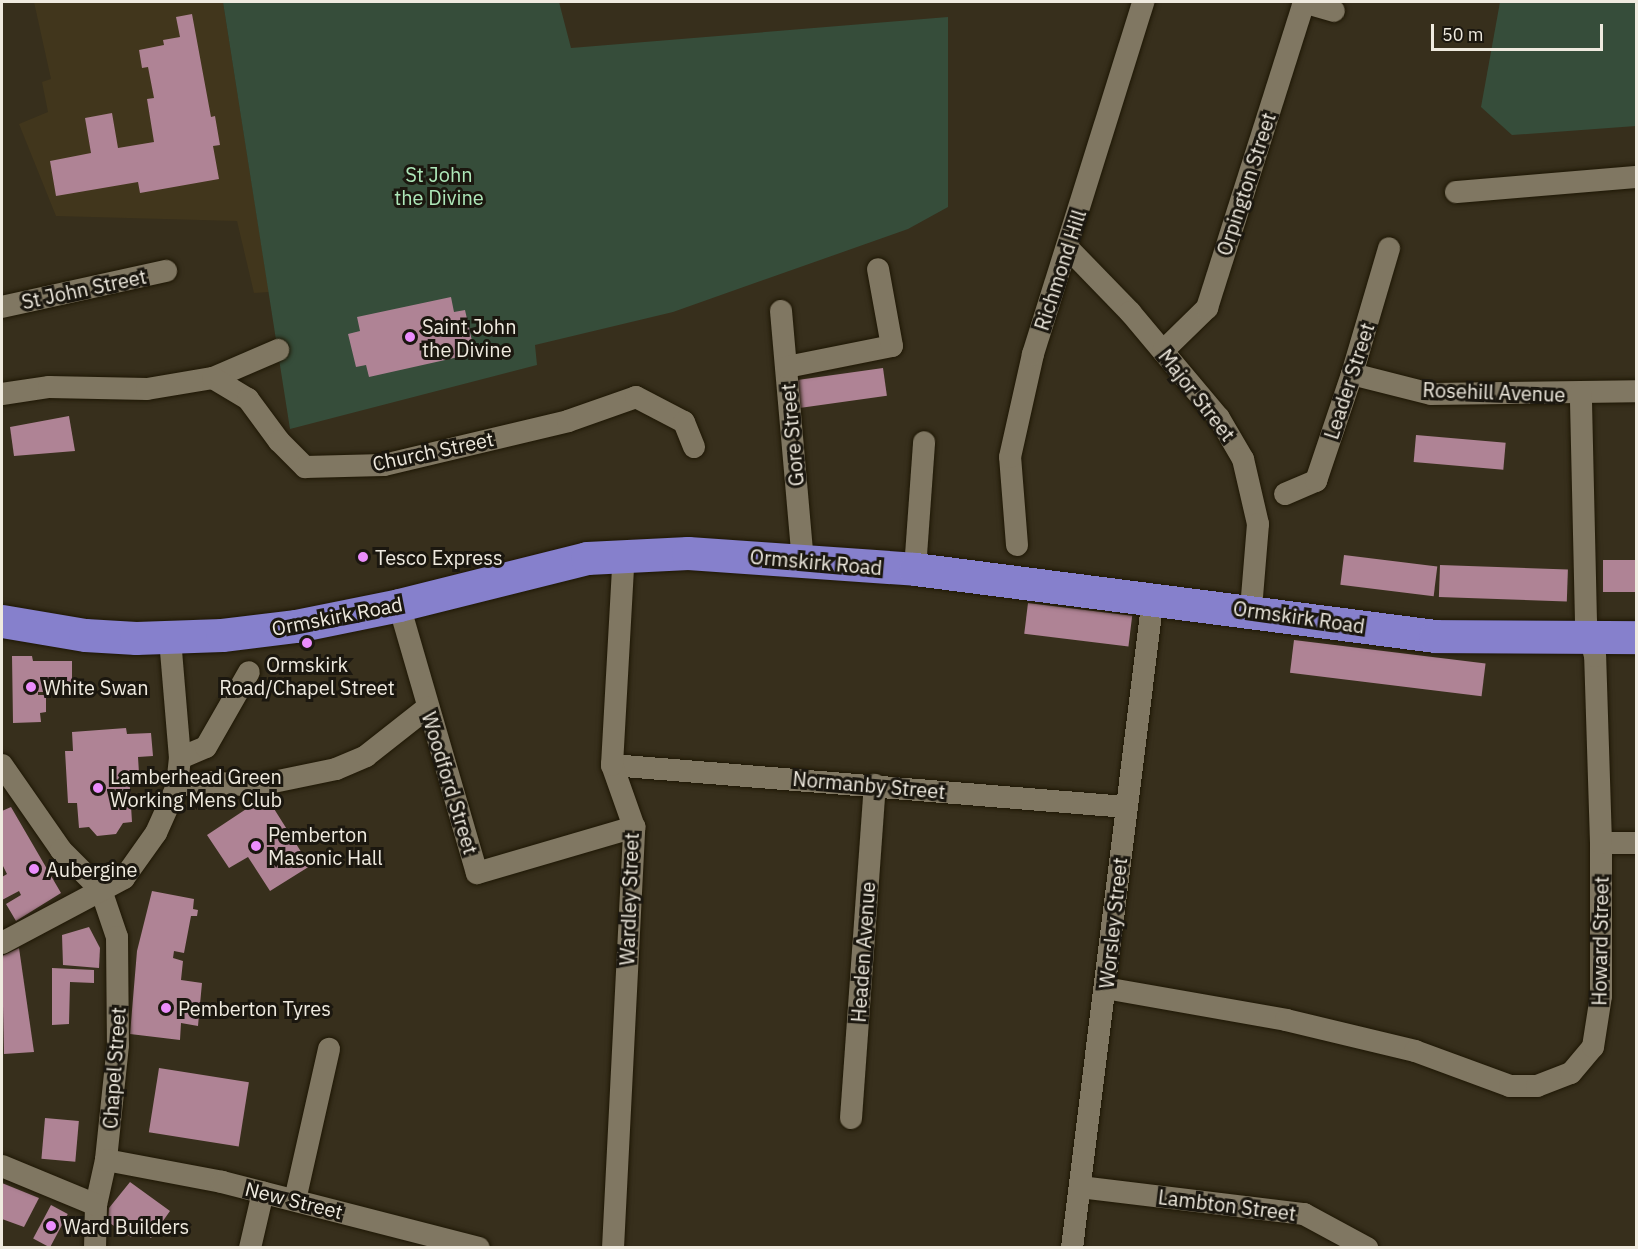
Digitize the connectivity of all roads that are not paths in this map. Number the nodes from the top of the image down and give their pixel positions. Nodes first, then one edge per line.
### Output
1 (1143, 2) edge
2 (1304, 2) edge
3 (1334, 11) dead end
4 (1636, 177) edge
5 (1456, 192) dead end
6 (1067, 247) junction
7 (1389, 248) dead end
8 (878, 269) dead end
9 (166, 271) dead end
10 (2, 307) edge
11 (781, 311) dead end
12 (279, 351) dead end
13 (1163, 351) junction
14 (787, 367) junction
15 (1352, 374) junction
16 (213, 378) junction
17 (1636, 391) edge
18 (2, 394) edge
19 (1581, 394) junction
20 (924, 442) dead end
21 (694, 447) dead end
22 (1285, 494) dead end
23 (1017, 545) dead end
24 (624, 554) junction
25 (802, 560) junction
26 (915, 569) junction
27 (1153, 598) junction
28 (399, 605) junction
29 (1251, 610) junction
30 (2, 621) edge
31 (1636, 637) edge
32 (170, 638) junction
33 (1590, 639) junction
34 (249, 672) dead end
35 (427, 708) junction
36 (180, 758) junction
37 (2, 765) edge
38 (612, 765) junction
39 (875, 785) junction
40 (177, 786) junction
41 (1126, 807) junction
42 (634, 827) junction
43 (1601, 843) junction
44 (1636, 843) edge
45 (101, 891) junction
46 (2, 943) edge
47 (1105, 988) junction
48 (329, 1049) dead end
49 (850, 1118) dead end
50 (106, 1160) junction
51 (2, 1166) edge
52 (1080, 1187) junction
53 (263, 1192) junction
54 (295, 1200) junction
55 (96, 1205) junction
56 (95, 1248) edge
57 (250, 1248) edge
58 (479, 1248) edge
59 (613, 1248) edge
60 (1072, 1248) edge
61 (1366, 1248) edge

1 - 6 street, Richmond Hill
2 - 3 street, Orpington Street
2 - 13 street, Orpington Street
4 - 5 street
6 - 13 street, Major Street
6 - 23 street, Richmond Hill
7 - 15 street, Leader Street
8 - 14 street
9 - 10 street, St John Street
11 - 14 street, Gore Street
12 - 16 street
13 - 29 street, Major Street
14 - 25 street, Gore Street
15 - 19 street, Rosehill Avenue
15 - 22 street, Leader Street
16 - 18 street
16 - 21 street, Church Street
17 - 19 street, Rosehill Avenue
19 - 33 street, Howard Street
20 - 26 street
24 - 25 highway, Ormskirk Road
24 - 28 highway, Ormskirk Road
24 - 38 street, Wardley Street
25 - 26 highway, Ormskirk Road
26 - 27 highway, Ormskirk Road
27 - 29 highway, Ormskirk Road
27 - 41 street, Worsley Street
28 - 32 highway, Ormskirk Road
28 - 35 street, Woodford Street
29 - 33 highway, Ormskirk Road
30 - 32 highway, Ormskirk Road
31 - 33 highway, Ormskirk Road
32 - 36 street
33 - 43 street, Howard Street
34 - 36 street
35 - 40 street
35 - 42 street, Woodford Street
36 - 40 street
37 - 45 street
38 - 39 street, Normanby Street
38 - 42 street, Wardley Street
39 - 41 street, Normanby Street
39 - 49 street, Headen Avenue
40 - 45 street
41 - 47 street, Worsley Street
42 - 59 street, Wardley Street
43 - 44 street
43 - 47 street, Howard Street
45 - 46 street
45 - 50 street, Chapel Street
47 - 52 street, Worsley Street
48 - 54 street
50 - 53 street, New Street
50 - 55 street, Chapel Street
51 - 55 street
52 - 60 street, Worsley Street
52 - 61 street, Lambton Street
53 - 54 street, New Street
53 - 57 street
54 - 58 street, New Street
55 - 56 street, Chapel Street

